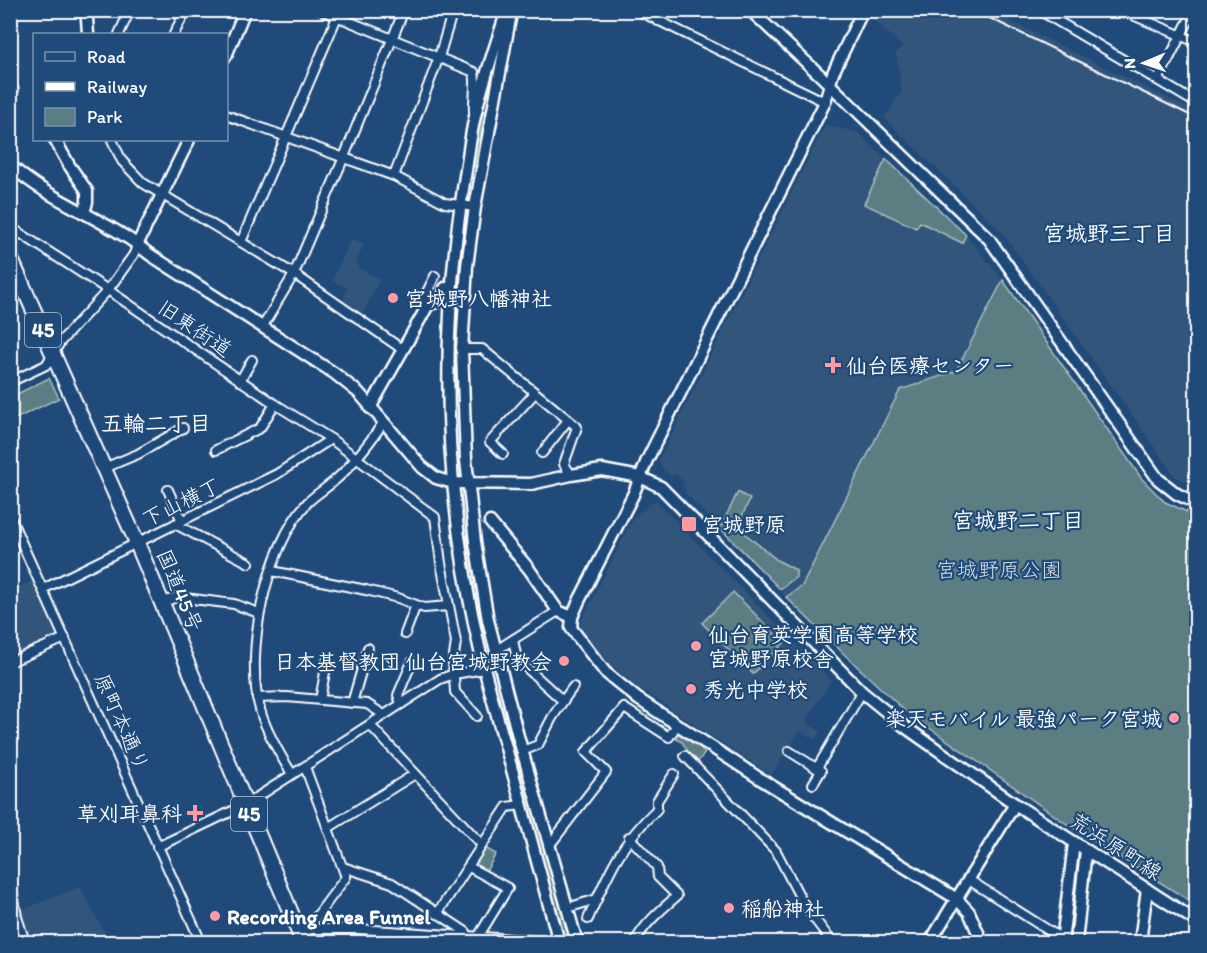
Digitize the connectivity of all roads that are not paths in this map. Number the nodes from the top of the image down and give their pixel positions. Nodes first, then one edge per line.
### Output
1 (85, 10) edge
2 (130, 10) edge
3 (186, 10) edge
4 (245, 10) edge
5 (321, 10) edge
6 (404, 10) edge
7 (453, 10) edge
8 (509, 10) edge
9 (637, 10) edge
10 (663, 10) edge
11 (750, 10) edge
12 (863, 10) edge
13 (1039, 10) edge
14 (1122, 10) edge
15 (1194, 10) edge
16 (339, 14) edge
17 (658, 21) junction
18 (88, 33) edge
19 (120, 33) edge
20 (174, 33) edge
21 (1182, 36) junction
22 (393, 39) junction
23 (1197, 42) edge
24 (228, 51) edge
25 (439, 57) junction
26 (1158, 81) junction
27 (830, 84) junction
28 (825, 102) junction
29 (1197, 102) edge
30 (228, 116) edge
31 (475, 116) junction
32 (285, 136) junction
33 (56, 141) edge
34 (112, 141) edge
35 (188, 141) edge
36 (344, 157) junction
37 (10, 165) edge
38 (394, 176) junction
39 (161, 195) junction
40 (460, 205) junction
41 (475, 207) junction
42 (84, 213) junction
43 (10, 229) edge
44 (241, 242) junction
45 (137, 245) junction
46 (10, 257) edge
47 (453, 259) junction
48 (294, 274) junction
49 (435, 276) dead end
50 (108, 290) junction
51 (426, 309) junction
52 (262, 326) junction
53 (402, 349) junction
54 (462, 349) junction
55 (54, 355) junction
56 (252, 360) dead end
57 (447, 371) junction
58 (240, 381) junction
59 (10, 382) edge
60 (535, 393) junction
61 (275, 404) junction
62 (370, 408) junction
63 (568, 420) junction
64 (382, 423) junction
65 (183, 428) dead end
66 (330, 439) junction
67 (216, 450) dead end
68 (542, 453) dead end
69 (503, 454) dead end
70 (357, 459) junction
71 (104, 468) junction
72 (571, 474) junction
73 (640, 477) junction
74 (453, 483) junction
75 (468, 483) junction
76 (168, 490) dead end
77 (1197, 503) edge
78 (10, 517) edge
79 (178, 522) junction
80 (490, 522) dead end
81 (137, 543) junction
82 (249, 563) dead end
83 (272, 571) junction
84 (43, 590) junction
85 (162, 603) junction
86 (416, 605) junction
87 (449, 606) junction
88 (558, 611) junction
89 (259, 613) junction
90 (572, 618) junction
91 (405, 634) dead end
92 (65, 638) junction
93 (513, 640) junction
94 (368, 648) dead end
95 (495, 651) junction
96 (327, 661) dead end
97 (10, 662) edge
98 (412, 662) dead end
99 (484, 669) junction
100 (454, 674) junction
101 (573, 687) dead end
102 (862, 692) junction
103 (257, 698) junction
104 (320, 700) junction
105 (563, 701) junction
106 (352, 703) junction
107 (402, 704) junction
108 (384, 715) junction
109 (477, 716) dead end
110 (370, 725) junction
111 (677, 725) junction
112 (522, 751) junction
113 (789, 751) dead end
114 (685, 756) dead end
115 (305, 767) junction
116 (817, 768) junction
117 (292, 774) junction
118 (415, 774) junction
119 (674, 774) dead end
120 (813, 784) dead end
121 (1016, 804) junction
122 (245, 805) junction
123 (522, 805) junction
124 (328, 828) junction
125 (629, 837) junction
126 (1074, 843) junction
127 (482, 845) junction
128 (549, 846) junction
129 (157, 847) junction
130 (1086, 850) junction
131 (343, 867) junction
132 (469, 867) junction
133 (10, 876) edge
134 (969, 880) junction
135 (1147, 889) junction
136 (597, 899) junction
137 (957, 899) junction
138 (567, 908) junction
139 (437, 914) junction
140 (588, 919) dead end
141 (1197, 921) edge
142 (313, 929) junction
143 (468, 937) junction
144 (478, 937) junction
145 (301, 938) edge
146 (1062, 941) edge
147 (25, 942) edge
148 (201, 942) edge
149 (559, 942) edge
150 (577, 942) edge
151 (635, 942) edge
152 (832, 942) edge
153 (930, 942) edge
154 (982, 942) edge
155 (1076, 942) edge
156 (1140, 942) edge

1 - 18 street
2 - 19 street
3 - 20 street
4 - 24 street
5 - 16 street
6 - 22 street
7 - 25 street
8 - 31 street
8 - 41 street
9 - 17 street
10 - 17 street
11 - 27 street
12 - 27 street
13 - 26 street
14 - 21 street
15 - 21 street
16 - 22 street
16 - 32 street
17 - 28 street
21 - 23 street
21 - 26 street
22 - 25 street
22 - 36 street
25 - 31 street
25 - 38 street
26 - 29 street
27 - 28 street
27 - 77 street
28 - 73 street
30 - 32 street
31 - 40 street
32 - 36 street
32 - 44 street
33 - 42 street
34 - 39 street
35 - 39 street
36 - 38 street
36 - 48 street
37 - 42 street
38 - 40 street
39 - 44 street
39 - 45 street
40 - 41 street
40 - 47 street
41 - 54 street
42 - 45 street
43 - 50 street, 旧東街道
44 - 48 street
45 - 50 street
45 - 52 street
46 - 55 highway, 国道45号 / 45
47 - 51 street
47 - 57 street
48 - 52 street
48 - 53 street
49 - 51 street
50 - 55 street
50 - 58 street, 旧東街道
51 - 53 street
51 - 57 street
52 - 62 street
53 - 62 street
54 - 60 street
54 - 75 street
55 - 59 street
55 - 71 highway, 国道45号 / 45
56 - 58 street
57 - 74 street
58 - 61 street, 旧東街道
60 - 63 street
60 - 69 street
61 - 66 street, 旧東街道
61 - 67 street
62 - 64 street
63 - 68 street
63 - 72 street
64 - 70 street
64 - 74 street
65 - 71 street
66 - 70 street, 旧東街道
66 - 79 street, 下山横丁
70 - 83 street
70 - 87 street, 旧東街道
71 - 81 highway, 国道45号 / 45
72 - 73 street, 荒浜原町線
72 - 75 street, 荒浜原町線
73 - 90 street
73 - 102 street, 荒浜原町線
74 - 75 street, 荒浜原町線
74 - 99 street
75 - 95 street
76 - 79 street
78 - 84 street, 原町本通り
79 - 81 street, 下山横丁
79 - 82 street
80 - 88 street
81 - 84 street, 下山横丁
81 - 85 highway, 国道45号 / 45
83 - 86 street
83 - 89 street
84 - 92 street, 原町本通り
85 - 89 street
85 - 122 highway, 国道45号 / 45
86 - 87 street
86 - 91 street
87 - 100 street, 旧東街道
88 - 90 street
88 - 93 street
89 - 103 street
90 - 111 street
92 - 97 street
92 - 129 street, 原町本通り
93 - 95 street
93 - 105 street
94 - 106 street
95 - 112 street
96 - 104 street
98 - 107 street
99 - 100 street
99 - 123 street
100 - 107 street
100 - 109 street
101 - 105 street
102 - 116 street
102 - 121 street, 荒浜原町線
103 - 104 street
103 - 117 street
104 - 106 street
105 - 112 street
106 - 108 street
107 - 108 street
108 - 110 street
110 - 115 street
110 - 118 street
111 - 128 street
111 - 137 street
112 - 128 street
113 - 116 street
114 - 152 street
115 - 117 street
115 - 124 street
116 - 120 street
117 - 122 street
118 - 124 street
118 - 127 street
119 - 125 street
121 - 126 street, 荒浜原町線
121 - 134 street
122 - 129 street
122 - 145 highway, 国道45号 / 45
123 - 127 street
123 - 149 street
124 - 131 street
125 - 136 street
125 - 151 street
126 - 130 street, 荒浜原町線
126 - 146 street
127 - 132 street
128 - 138 street
129 - 148 street, 原町本通り
130 - 135 street, 荒浜原町線
130 - 155 street
131 - 139 street
131 - 142 street
132 - 139 street
132 - 144 street
133 - 147 street
134 - 137 street
134 - 146 street
135 - 141 street, 荒浜原町線
135 - 156 street
136 - 138 street
136 - 140 street
137 - 153 street
137 - 154 street
138 - 150 street
139 - 143 street
142 - 143 street
142 - 145 street
143 - 144 street
144 - 149 street

